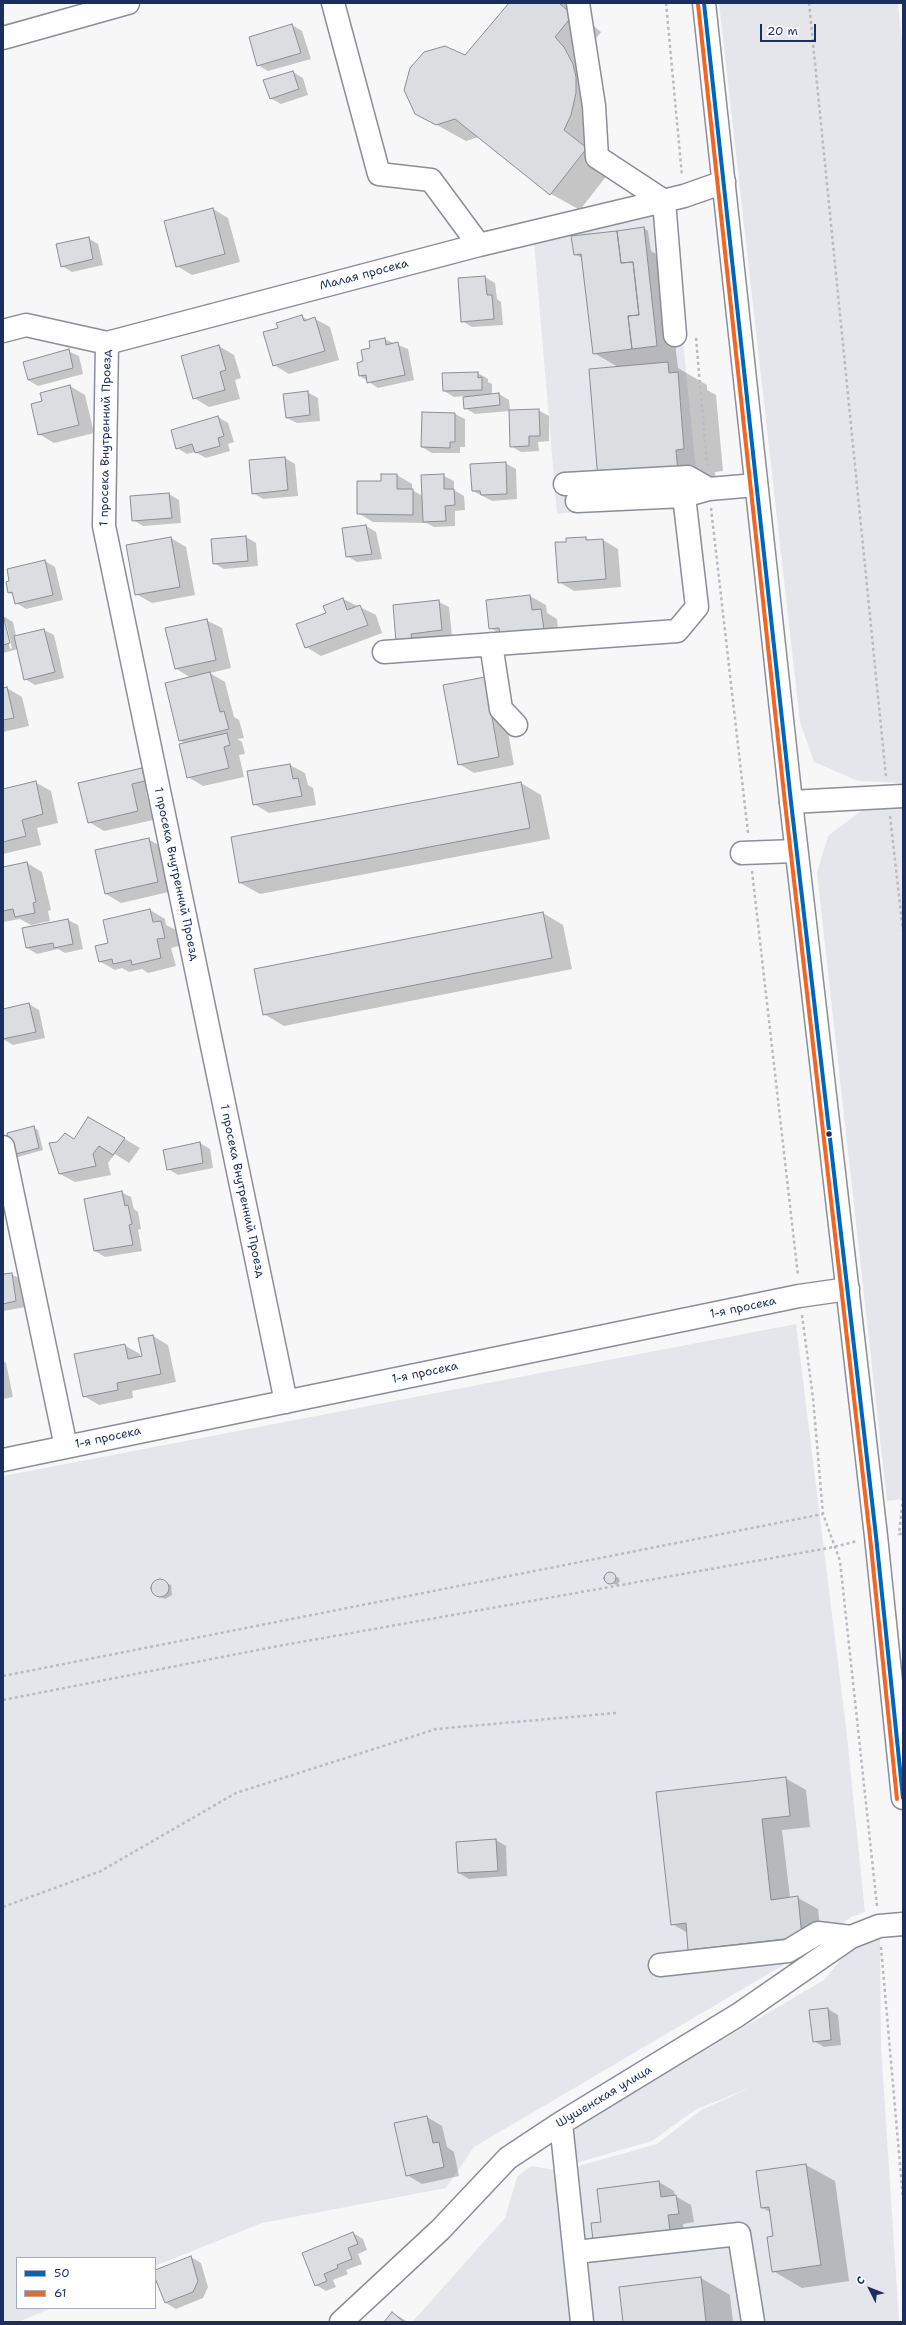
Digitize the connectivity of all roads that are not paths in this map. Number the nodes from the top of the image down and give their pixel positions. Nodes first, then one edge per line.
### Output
1 (128, 3) edge
2 (333, 3) edge
3 (578, 3) edge
4 (704, 3) edge
5 (3, 38) edge
6 (724, 182) junction
7 (674, 198) junction
8 (479, 245) junction
9 (3, 332) edge
10 (685, 333) road end
11 (108, 343) junction
12 (756, 485) junction
13 (709, 488) junction
14 (684, 496) junction
15 (490, 644) junction
16 (384, 652) dead end
17 (516, 725) dead end
18 (895, 797) edge
19 (791, 802) junction
20 (796, 851) junction
21 (746, 853) road end
22 (3, 1147) edge
23 (848, 1288) junction
24 (286, 1402) junction
25 (66, 1446) junction
26 (3, 1460) edge
27 (903, 1798) edge
28 (903, 1924) edge
29 (851, 1937) junction
30 (660, 1965) dead end
31 (561, 2123) junction
32 (576, 2252) junction
33 (341, 2322) edge
34 (582, 2322) edge
35 (753, 2322) edge

1 - 5 street
2 - 8 street
3 - 7 street
4 - 6 street
6 - 7 street, Малая просека
6 - 12 street
7 - 8 street, Малая просека
7 - 10 street
8 - 11 street, Малая просека
9 - 11 street, Малая просека
11 - 24 street, 1 просека Внутренний Проезд
12 - 13 street
12 - 19 street
13 - 14 street
13 - 14 street
14 - 15 street
15 - 16 street
15 - 17 street
18 - 19 street
19 - 20 street
20 - 21 street
20 - 23 street
22 - 25 street
23 - 24 street, 1-я просека
23 - 27 street
24 - 25 street, 1-я просека
25 - 26 street, 1-я просека
28 - 29 street, Шушенская улица
29 - 30 street
29 - 31 street, Шушенская улица
31 - 32 street
31 - 33 street, Шушенская улица
32 - 34 street
32 - 35 street

